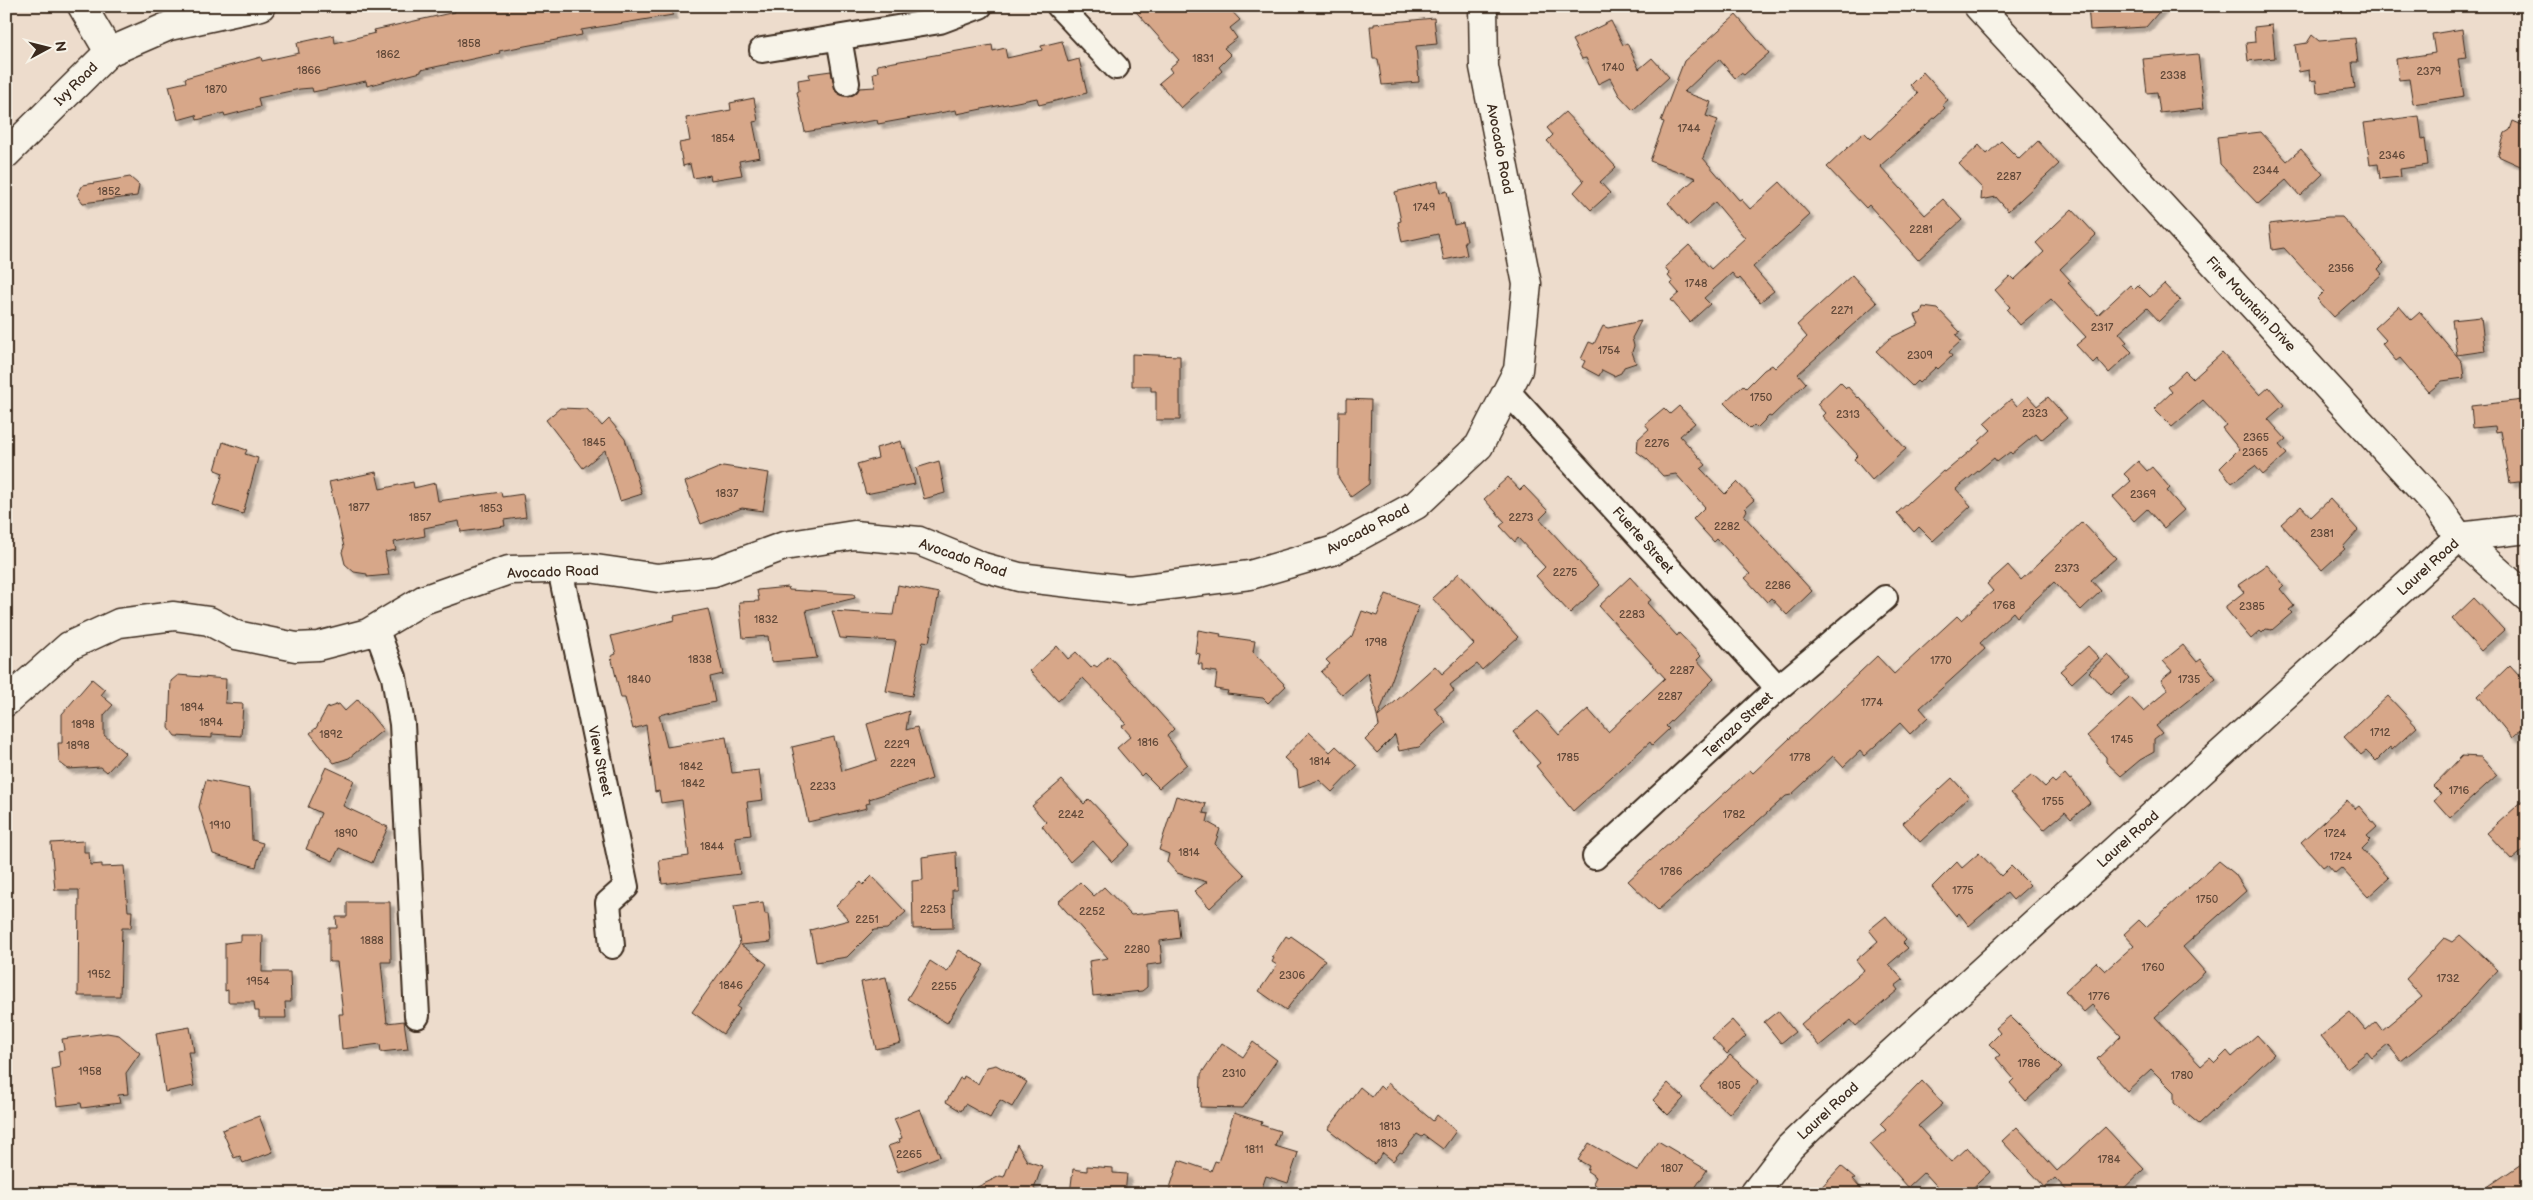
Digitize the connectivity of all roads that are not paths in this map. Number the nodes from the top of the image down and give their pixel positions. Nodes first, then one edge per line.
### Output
1 (82, 6) edge
2 (260, 6) edge
3 (980, 6) edge
4 (1059, 6) edge
5 (1483, 6) edge
6 (1978, 6) edge
7 (839, 38) junction
8 (762, 50) dead end
9 (109, 52) junction
10 (1116, 67) dead end
11 (847, 83) dead end
12 (6, 154) edge
13 (1508, 392) junction
14 (2527, 529) edge
15 (2460, 537) junction
16 (560, 569) junction
17 (2527, 597) edge
18 (1885, 598) dead end
19 (376, 628) junction
20 (1778, 688) junction
21 (6, 702) edge
22 (1595, 857) dead end
23 (612, 946) dead end
24 (416, 1016) dead end
25 (1754, 1194) edge

1 - 9 street, Ivy Road
2 - 9 street
3 - 7 street
4 - 10 street
5 - 13 street, Avocado Road
6 - 15 street, Fire Mountain Drive
7 - 8 street
7 - 11 street
9 - 12 street, Ivy Road
13 - 16 street, Avocado Road
13 - 20 street, Fuerte Street
14 - 15 street, Laurel Road
15 - 17 street, Fire Mountain Drive
15 - 25 street, Laurel Road
16 - 19 street, Avocado Road
16 - 23 street, View Street
18 - 20 street, Terraza Street
19 - 21 street, Avocado Road
19 - 24 street
20 - 22 street, Terraza Street

